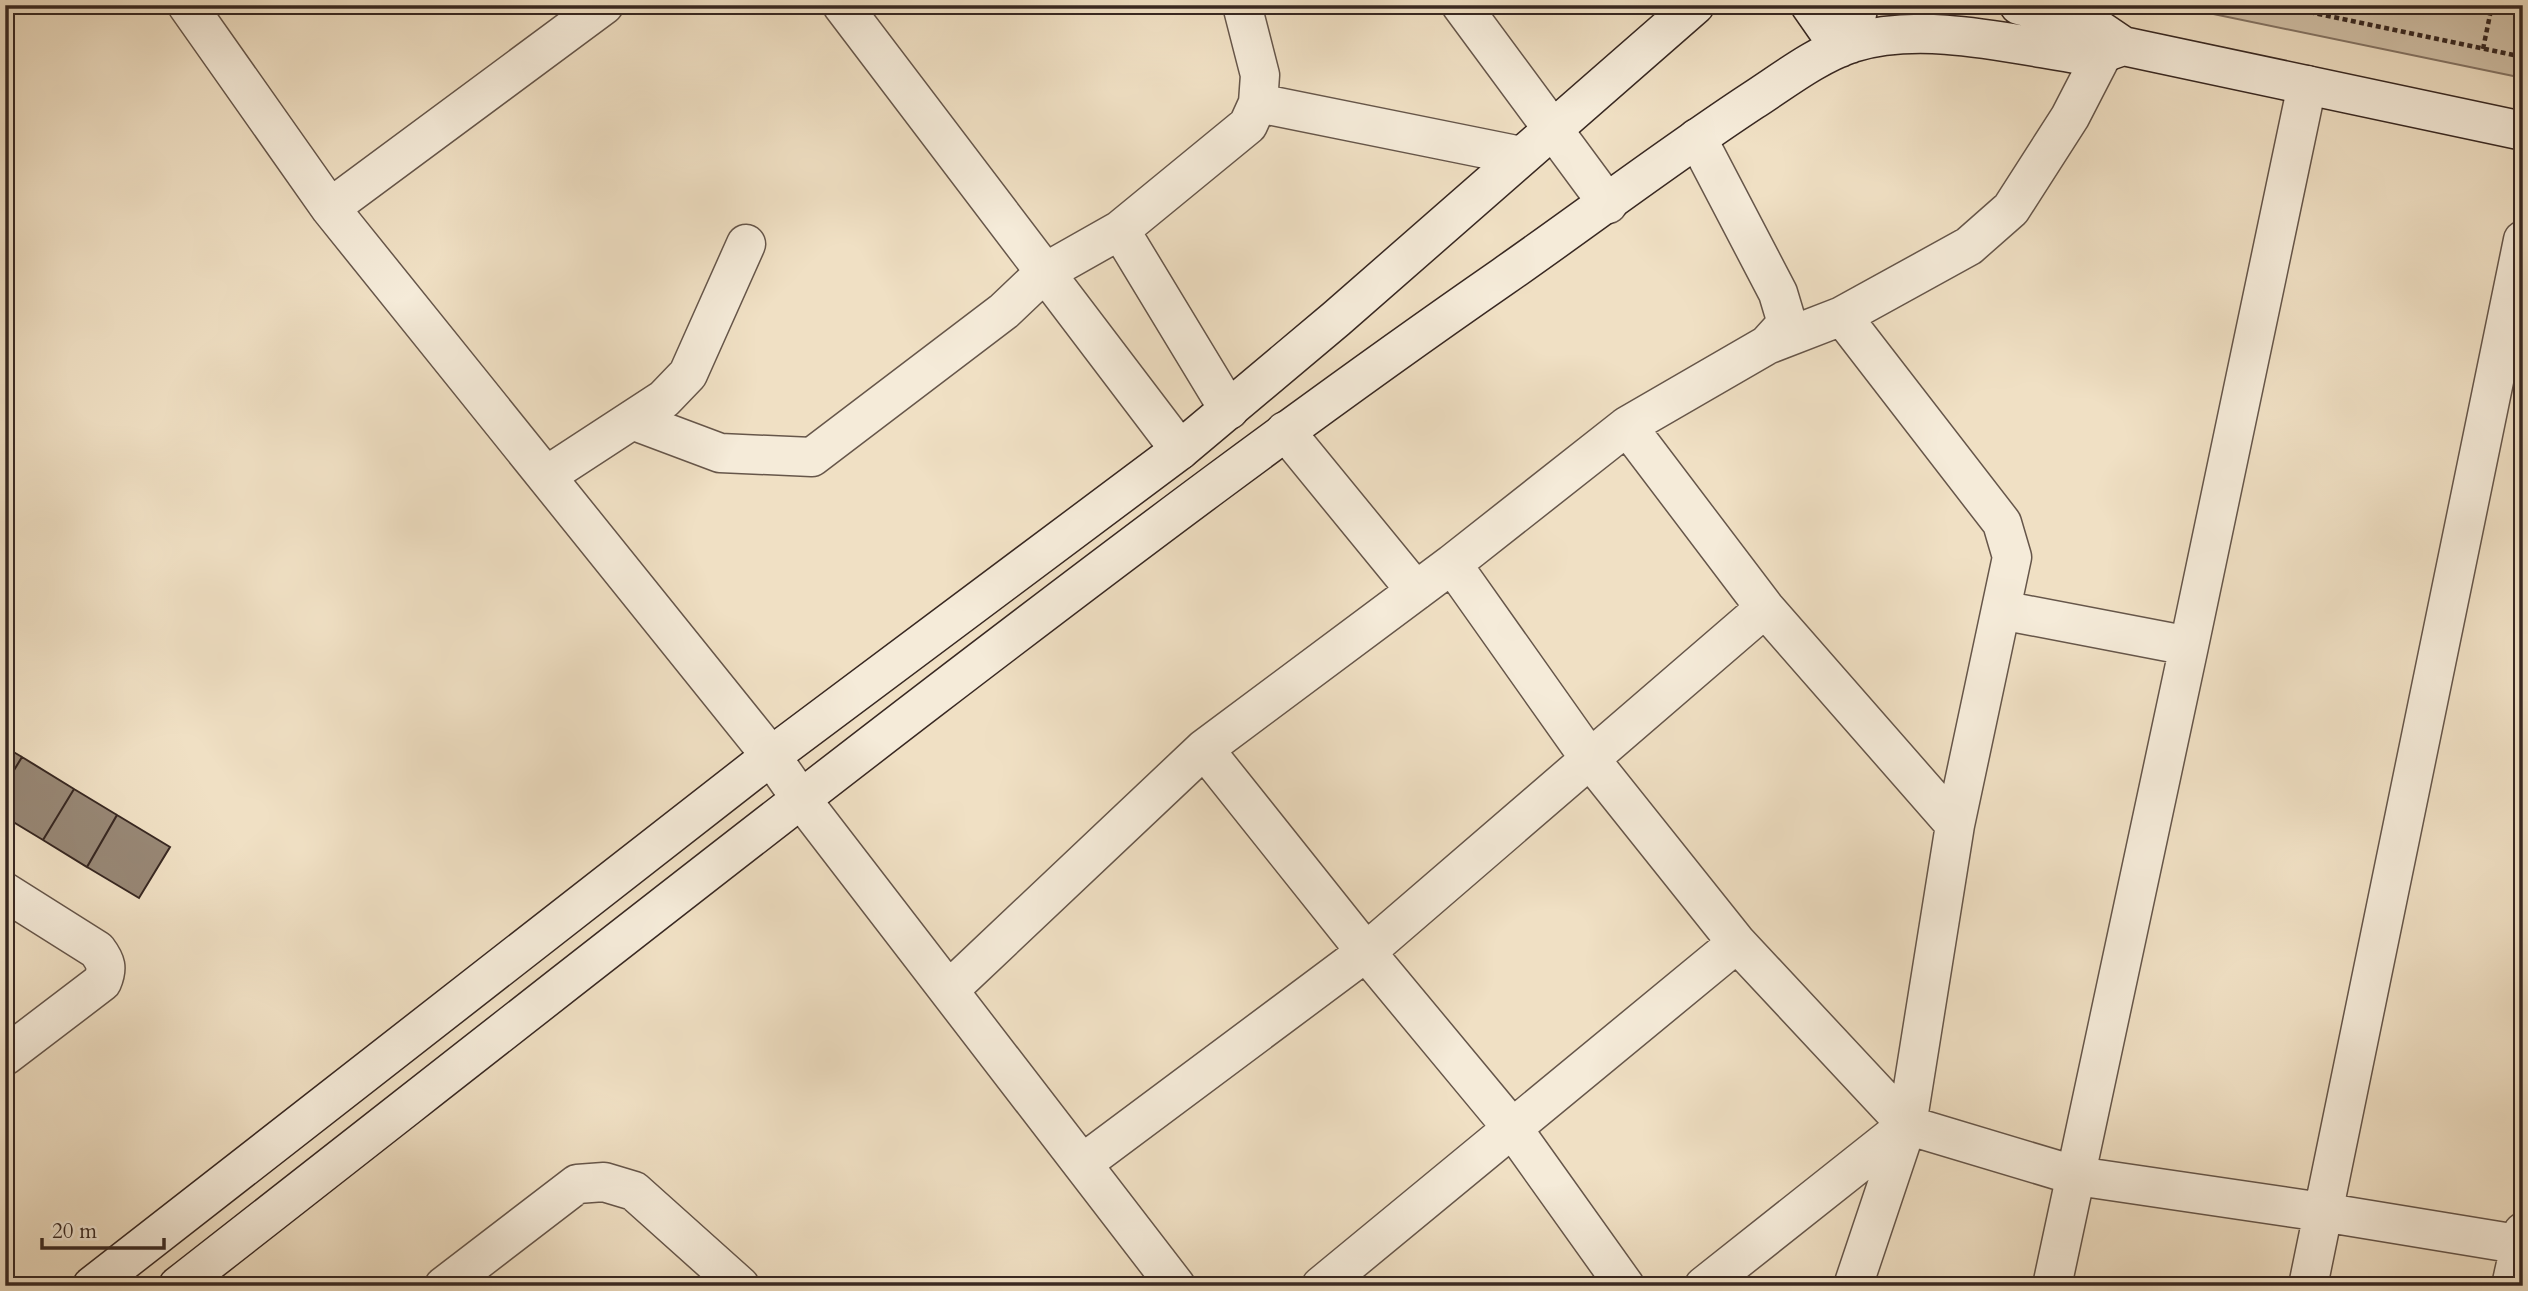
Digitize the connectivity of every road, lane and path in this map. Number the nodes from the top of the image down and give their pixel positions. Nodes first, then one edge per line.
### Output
1 (187, 5) edge
2 (604, 5) edge
3 (842, 5) edge
4 (1242, 5) edge
5 (1461, 5) edge
6 (1695, 5) edge
7 (1810, 5) edge
8 (1859, 5) edge
9 (2019, 5) edge
10 (2276, 5) edge
11 (2492, 5) edge
12 (1845, 46) junction
13 (2483, 49) junction
14 (2113, 50) junction
15 (2523, 57) edge
16 (2307, 85) junction
17 (1258, 103) junction
18 (1552, 128) junction
19 (2523, 131) edge
20 (1697, 138) junction
21 (1521, 156) junction
22 (1608, 204) junction
23 (330, 208) junction
24 (1120, 230) junction
25 (2523, 240) edge
26 (746, 244) dead end
27 (1044, 273) junction
28 (1842, 316) junction
29 (1767, 345) junction
30 (1228, 410) junction
31 (632, 420) junction
32 (1627, 426) junction
33 (1285, 431) junction
34 (1180, 450) junction
35 (546, 476) junction
36 (1452, 564) junction
37 (1416, 591) junction
38 (1765, 608) junction
39 (2001, 610) junction
40 (2189, 646) junction
41 (1204, 748) junction
42 (771, 756) junction
43 (1590, 759) junction
44 (801, 799) junction
45 (1955, 825) junction
46 (5, 892) edge
47 (1737, 943) junction
48 (1366, 952) junction
49 (950, 989) junction
50 (5, 1056) edge
51 (1907, 1125) junction
52 (1513, 1129) junction
53 (1082, 1164) junction
54 (2077, 1176) junction
55 (2322, 1212) junction
56 (2522, 1241) edge
57 (92, 1286) edge
58 (178, 1286) edge
59 (444, 1286) edge
60 (740, 1286) edge
61 (1176, 1286) edge
62 (1321, 1286) edge
63 (1625, 1286) edge
64 (1703, 1286) edge
65 (1853, 1286) edge
66 (2052, 1286) edge
67 (2308, 1286) edge
68 (2511, 1286) edge

1 - 23 street
2 - 23 street
3 - 27 street
4 - 17 street
5 - 18 street
6 - 18 street
7 - 12 street
8 - 12 street
9 - 14 street
10 - 13 path
11 - 13 path
12 - 14 street
12 - 20 street
13 - 15 path
14 - 16 street
14 - 28 street
16 - 19 street
16 - 40 street
17 - 21 street
17 - 24 street
18 - 21 street
18 - 22 street
20 - 22 street
20 - 29 street
21 - 30 street
22 - 33 street
23 - 35 street
24 - 27 street
24 - 30 street
25 - 55 street
26 - 31 street
27 - 31 street
27 - 34 street
28 - 29 street
28 - 39 street
29 - 32 street
30 - 34 street
31 - 35 street
32 - 36 street
32 - 38 street
33 - 37 street
33 - 44 street
34 - 42 street
35 - 42 street
36 - 37 street
36 - 43 street
37 - 41 street
38 - 43 street
38 - 45 street
39 - 40 street
39 - 45 street
40 - 54 street
41 - 48 street
41 - 49 street
42 - 44 street
42 - 57 street
43 - 47 street
43 - 48 street
44 - 49 street
44 - 58 street
45 - 51 street
46 - 50 street
47 - 51 street
47 - 52 street
48 - 52 street
48 - 53 street
49 - 53 street
51 - 54 street
51 - 64 street
51 - 65 street
52 - 62 street
52 - 63 street
53 - 61 street
54 - 55 street
54 - 66 street
55 - 56 street
55 - 67 street
56 - 68 street
59 - 60 street

